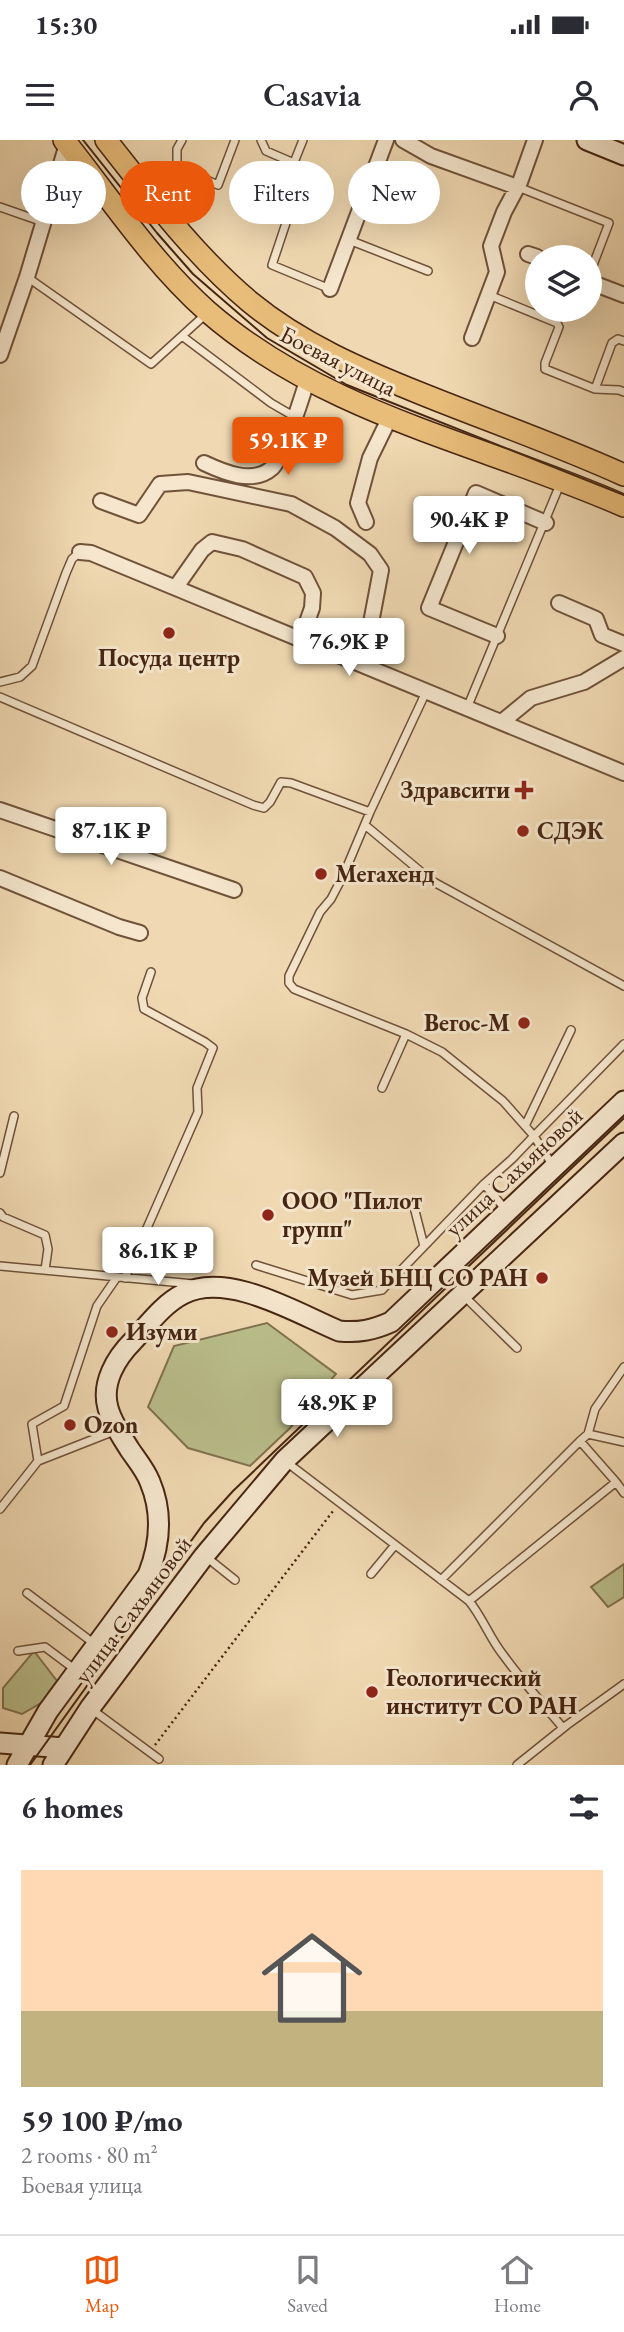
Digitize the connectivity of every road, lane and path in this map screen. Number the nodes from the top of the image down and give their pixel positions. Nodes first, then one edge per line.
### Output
1 (182, 140) edge
2 (235, 140) edge
3 (261, 140) edge
4 (303, 140) edge
5 (386, 140) edge
6 (403, 140) edge
7 (536, 140) edge
8 (587, 140) edge
9 (65, 142) edge
10 (116, 150) edge
11 (624, 155) edge
12 (60, 161) edge
13 (289, 161) edge
14 (295, 161) edge
15 (517, 187) junction
16 (0, 207) edge
17 (21, 214) edge
18 (42, 224) edge
19 (286, 224) edge
20 (349, 240) junction
21 (601, 245) edge
22 (428, 271) dead end
23 (27, 277) junction
24 (602, 287) edge
25 (330, 289) joint
26 (489, 295) junction
27 (624, 295) edge
28 (209, 312) junction
29 (182, 336) junction
30 (472, 338) dead end
31 (624, 341) edge
32 (0, 355) edge
33 (307, 380) junction
34 (594, 389) junction
35 (624, 392) edge
36 (296, 417) junction
37 (390, 417) junction
38 (204, 463) dead end
39 (624, 475) edge
40 (562, 482) junction
41 (101, 501) dead end
42 (624, 506) edge
43 (366, 522) dead end
44 (546, 523) junction
45 (80, 552) joint
46 (176, 587) junction
47 (559, 603) dead end
48 (497, 636) junction
49 (301, 639) junction
50 (624, 644) edge
51 (624, 658) edge
52 (362, 665) junction
53 (0, 682) edge
54 (426, 692) junction
55 (0, 697) edge
56 (467, 708) junction
57 (503, 721) junction
58 (624, 773) edge
59 (0, 810) edge
60 (370, 812) junction
61 (365, 825) junction
62 (0, 878) edge
63 (233, 890) dead end
64 (140, 933) dead end
65 (151, 972) dead end
66 (624, 986) edge
67 (571, 1030) dead end
68 (406, 1034) junction
69 (624, 1044) edge
70 (382, 1088) dead end
71 (624, 1101) edge
72 (14, 1116) dead end
73 (602, 1121) junction
74 (525, 1126) junction
75 (534, 1136) junction
76 (624, 1137) edge
77 (624, 1143) edge
78 (554, 1167) junction
79 (0, 1173) edge
80 (484, 1184) junction
81 (413, 1203) dead end
82 (507, 1212) junction
83 (0, 1213) edge
84 (424, 1246) junction
85 (256, 1265) dead end
86 (0, 1266) edge
87 (46, 1270) junction
88 (121, 1277) junction
89 (216, 1286) junction
90 (462, 1294) junction
91 (517, 1348) dead end
92 (624, 1367) edge
93 (117, 1430) junction
94 (588, 1434) junction
95 (580, 1441) junction
96 (624, 1442) edge
97 (38, 1461) junction
98 (284, 1461) junction
99 (616, 1482) junction
100 (624, 1493) edge
101 (339, 1502) junction
102 (1, 1505) edge
103 (396, 1545) junction
104 (204, 1556) junction
105 (371, 1574) dead end
106 (235, 1580) dead end
107 (441, 1580) junction
108 (27, 1593) dead end
109 (468, 1601) junction
110 (96, 1645) junction
111 (18, 1651) dead end
112 (77, 1672) junction
113 (624, 1685) edge
114 (90, 1708) junction
115 (563, 1728) junction
116 (0, 1744) edge
117 (29, 1745) junction
118 (64, 1748) junction
119 (149, 1752) junction
120 (159, 1759) dead end
121 (17, 1765) edge
122 (53, 1765) edge
123 (517, 1765) edge

1 - 2 lane
3 - 13 lane
4 - 14 lane
5 - 20 street
6 - 15 street
7 - 15 street
8 - 11 main road
9 - 12 street
9 - 28 main road, Боевая улица
10 - 39 main road, Боевая улица
15 - 21 lane
15 - 26 street
16 - 17 lane
18 - 23 street
19 - 25 lane
20 - 22 lane
20 - 25 street
23 - 29 lane
23 - 32 street
24 - 27 street
26 - 30 street
26 - 34 lane
28 - 29 lane
28 - 33 main road, Боевая улица
29 - 36 lane
31 - 34 lane
33 - 36 street
33 - 37 main road, Боевая улица
34 - 35 lane
36 - 38 street
37 - 40 main road, Боевая улица
37 - 43 street
40 - 42 main road, Боевая улица
40 - 44 lane
41 - 52 street
44 - 48 lane
44 - 48 street
45 - 46 street
45 - 53 lane
46 - 49 street
46 - 49 street
47 - 50 street
48 - 56 lane
49 - 52 street
51 - 57 street
52 - 54 street
54 - 56 street
54 - 60 lane
55 - 60 lane
56 - 57 street
57 - 58 street
59 - 63 street
60 - 61 lane
61 - 66 lane
61 - 68 lane
62 - 64 street
65 - 88 lane
67 - 74 lane
68 - 70 lane
68 - 74 lane
69 - 75 lane
71 - 73 main road, улица Сахьяновой
72 - 79 lane
73 - 76 main road
73 - 78 main road, улица Сахьяновой
74 - 75 lane
75 - 78 lane
75 - 80 lane
77 - 90 main road, улица Сахьяновой
78 - 82 main road, улица Сахьяновой
80 - 82 lane
80 - 84 lane
81 - 84 lane
82 - 89 main road, улица Сахьяновой
83 - 87 lane
84 - 85 lane
86 - 87 lane
87 - 88 lane
88 - 89 lane
88 - 97 lane
89 - 93 main road, улица Сахьяновой
90 - 91 lane
90 - 98 main road, улица Сахьяновой
92 - 94 lane
93 - 97 lane
93 - 110 main road, улица Сахьяновой
94 - 95 lane
94 - 96 lane
95 - 99 lane
95 - 107 lane
97 - 102 lane
98 - 101 lane
98 - 104 main road, улица Сахьяновой
99 - 100 lane
99 - 109 lane
101 - 103 lane
101 - 119 path
103 - 105 lane
103 - 107 lane
104 - 106 lane
104 - 114 main road, улица Сахьяновой
107 - 109 lane
108 - 110 lane
109 - 115 lane
110 - 112 main road, улица Сахьяновой
111 - 112 lane
112 - 117 main road, улица Сахьяновой
113 - 115 lane
114 - 118 main road, улица Сахьяновой
114 - 119 lane
115 - 123 lane
116 - 117 main road
117 - 118 main road
117 - 121 main road, улица Сахьяновой
118 - 122 main road, улица Сахьяновой
119 - 120 lane

